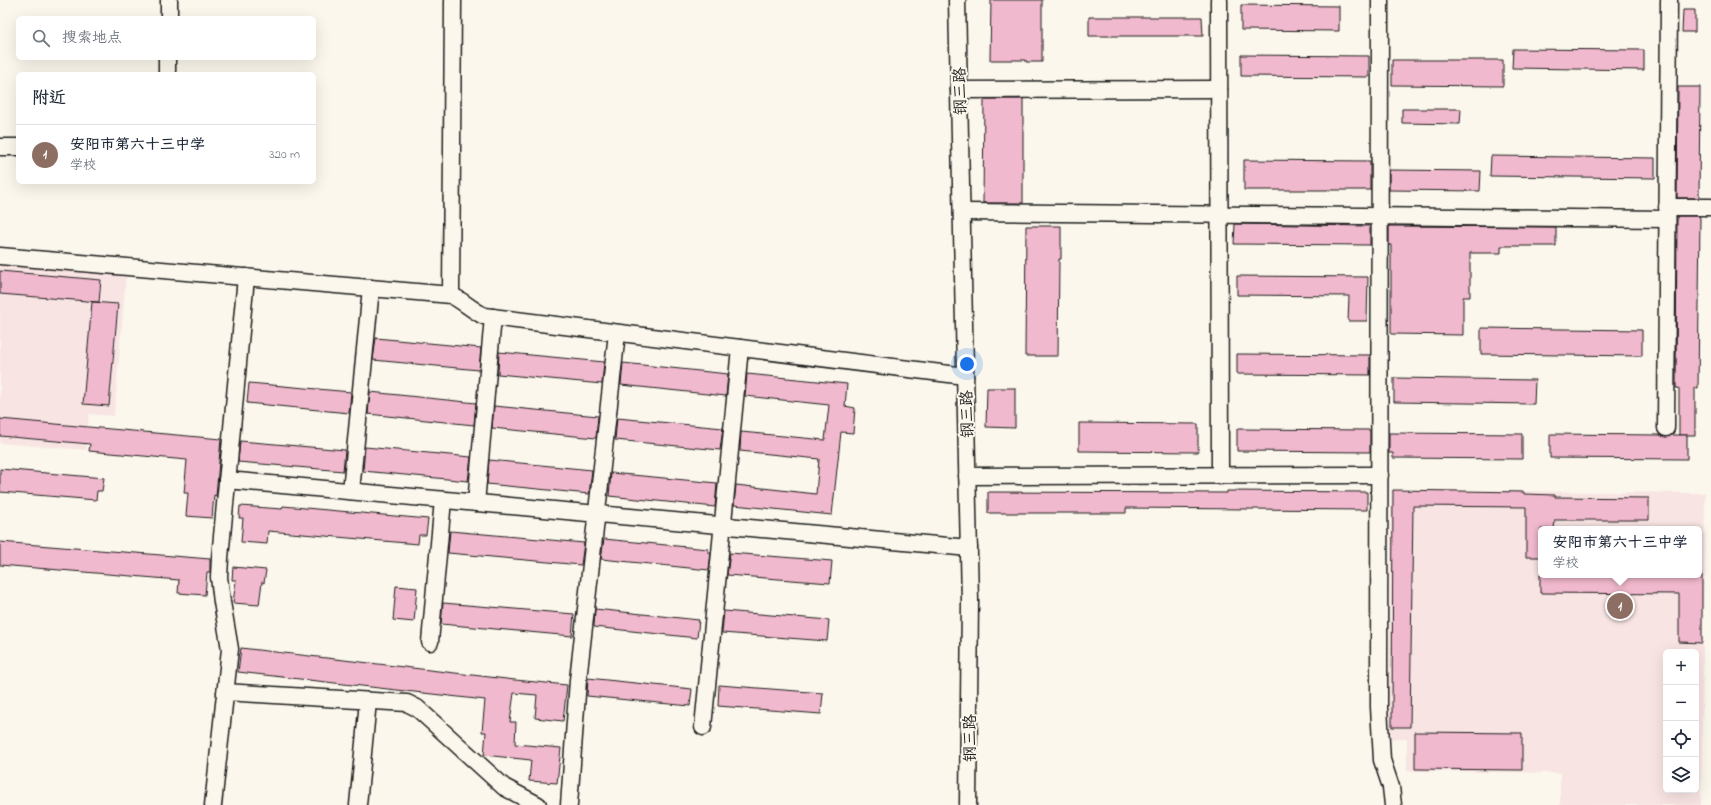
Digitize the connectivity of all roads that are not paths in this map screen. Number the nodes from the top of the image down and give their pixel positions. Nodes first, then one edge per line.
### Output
1 (169, 0) edge
2 (453, 0) edge
3 (957, 0) edge
4 (1218, 0) edge
5 (1380, 0) edge
6 (1668, 0) edge
7 (169, 16) edge
8 (167, 60) edge
9 (167, 72) edge
10 (1219, 89) junction
11 (959, 90) junction
12 (0, 147) edge
13 (16, 147) edge
14 (1711, 207) edge
15 (962, 212) junction
16 (1667, 213) junction
17 (1220, 214) junction
18 (1380, 215) junction
19 (0, 256) edge
20 (246, 277) junction
21 (371, 288) junction
22 (451, 295) junction
23 (493, 317) junction
24 (617, 333) junction
25 (740, 348) junction
26 (965, 376) junction
27 (1666, 428) dead end
28 (967, 476) junction
29 (1220, 476) junction
30 (1380, 476) junction
31 (227, 480) junction
32 (351, 491) junction
33 (442, 500) junction
34 (476, 503) junction
35 (597, 514) junction
36 (723, 525) junction
37 (969, 548) junction
38 (430, 642) dead end
39 (226, 692) junction
40 (368, 701) junction
41 (703, 727) dead end
42 (213, 805) edge
43 (358, 805) edge
44 (538, 805) edge
45 (569, 805) edge
46 (968, 805) edge
47 (1393, 805) edge

1 - 7 street
2 - 22 street
3 - 11 street, 钢三路
4 - 10 street
5 - 18 street
6 - 16 street
8 - 9 street
10 - 11 street
10 - 17 street
11 - 15 street, 钢三路
12 - 13 street
14 - 16 street
15 - 17 street
15 - 26 street, 钢三路
16 - 18 street
16 - 27 street
17 - 18 street
17 - 29 street
18 - 30 street
19 - 20 street
20 - 21 street
20 - 31 street
21 - 22 street
21 - 32 street
22 - 23 street
23 - 24 street
23 - 34 street
24 - 25 street
24 - 35 street
25 - 26 street
25 - 36 street
26 - 28 street, 钢三路
28 - 29 street
28 - 37 street, 钢三路
29 - 30 street
30 - 47 street
31 - 32 street
31 - 39 street
32 - 33 street
33 - 34 street
33 - 38 street
34 - 35 street
35 - 36 street
35 - 45 street
36 - 37 street
36 - 41 street
37 - 46 street, 钢三路
39 - 40 street
39 - 42 street
40 - 43 street
40 - 44 street

